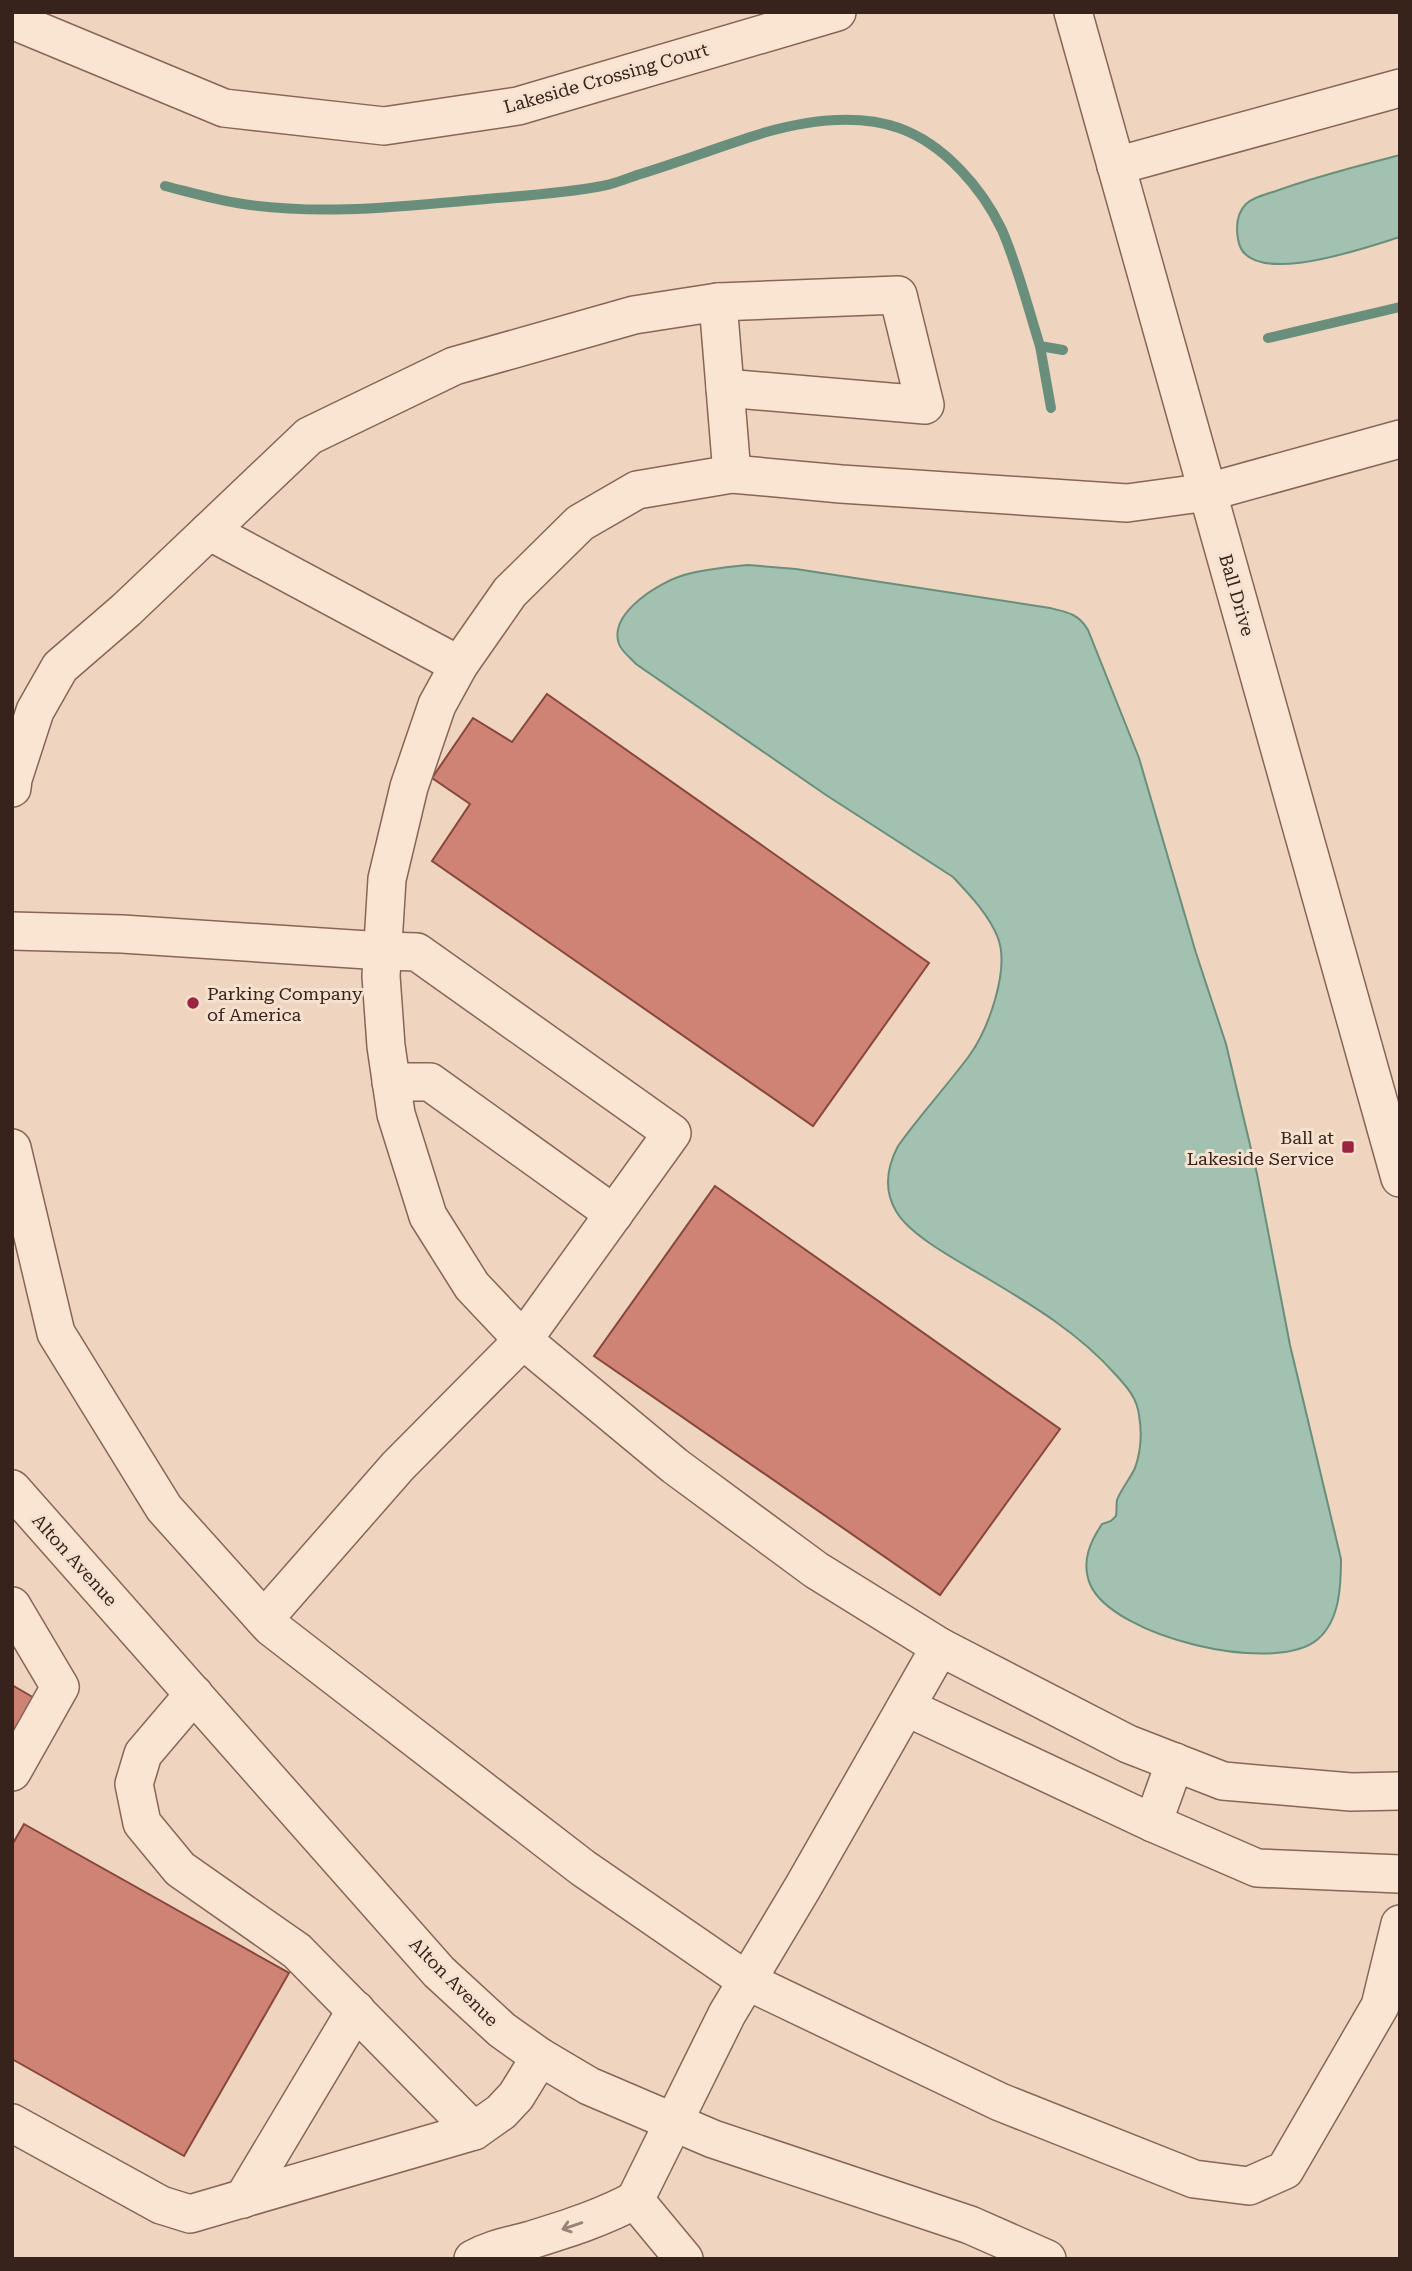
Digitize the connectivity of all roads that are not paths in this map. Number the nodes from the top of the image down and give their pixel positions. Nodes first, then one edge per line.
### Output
1 (837, 12) edge
2 (1073, 12) edge
3 (12, 20) edge
4 (1400, 88) edge
5 (1116, 166) junction
6 (718, 302) junction
7 (725, 388) junction
8 (1400, 439) edge
9 (732, 474) junction
10 (1208, 492) junction
11 (209, 531) junction
12 (459, 666) junction
13 (12, 788) edge
14 (12, 931) edge
15 (383, 951) junction
16 (391, 1082) junction
17 (1391, 1114) edge
18 (12, 1148) edge
19 (1400, 1178) edge
20 (16, 1185) edge
21 (614, 1214) junction
22 (523, 1340) junction
23 (12, 1489) edge
24 (12, 1606) edge
25 (264, 1619) junction
26 (940, 1647) junction
27 (194, 1694) junction
28 (906, 1707) junction
29 (1175, 1762) junction
30 (12, 1772) edge
31 (1400, 1791) edge
32 (1153, 1823) junction
33 (1400, 1874) edge
34 (1400, 1924) edge
35 (747, 1981) junction
36 (356, 2010) junction
37 (540, 2057) junction
38 (672, 2121) junction
39 (12, 2123) edge
40 (474, 2131) junction
41 (243, 2199) junction
42 (635, 2200) junction
43 (473, 2259) edge
44 (684, 2259) edge
45 (1047, 2259) edge

1 - 3 street, Lakeside Crossing Court
2 - 5 street, Ball Drive
4 - 5 street
5 - 10 street, Ball Drive
6 - 7 street
6 - 7 street
6 - 11 street
7 - 9 street
8 - 10 street
9 - 10 street
9 - 12 street
10 - 17 street, Ball Drive
11 - 12 street
11 - 13 street
12 - 15 street
14 - 15 street
15 - 16 street
15 - 21 street
16 - 21 street
16 - 22 street
17 - 19 street, Ball Drive
18 - 20 street
20 - 25 street
21 - 22 street
22 - 25 street
22 - 26 street
23 - 27 street, Alton Avenue
24 - 30 street
25 - 35 street
26 - 28 street
26 - 29 street
27 - 36 street
27 - 37 street, Alton Avenue
28 - 32 street
28 - 35 street
29 - 31 street
29 - 32 street
32 - 33 street
34 - 35 street
35 - 38 street
36 - 40 street
36 - 41 street
37 - 38 street, Alton Avenue
37 - 40 street
38 - 42 street
38 - 45 street, Alton Avenue
39 - 41 street
40 - 41 street
42 -> 43 street
42 - 44 street

